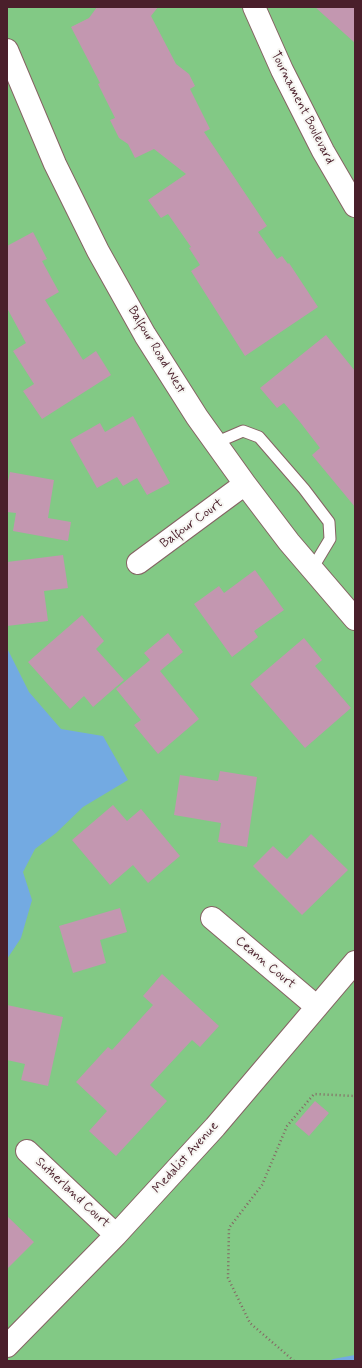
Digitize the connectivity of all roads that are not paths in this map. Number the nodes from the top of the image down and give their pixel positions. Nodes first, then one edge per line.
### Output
1 (254, 7) edge
2 (7, 50) edge
3 (355, 206) edge
4 (215, 443) junction
5 (245, 484) junction
6 (138, 563) dead end
7 (312, 569) junction
8 (355, 619) edge
9 (212, 918) dead end
10 (355, 962) edge
11 (317, 1007) junction
12 (27, 1151) dead end
13 (116, 1235) junction
14 (7, 1346) edge

1 - 3 street, Tournament Boulevard
2 - 4 street, Balfour Road West
4 - 5 street, Balfour Road West
4 - 7 lane
5 - 6 street, Balfour Court
5 - 7 street, Balfour Road West
7 - 8 street, Balfour Road West
9 - 11 street, Ceann Court
10 - 11 street, Medalist Avenue
11 - 13 street, Medalist Avenue
12 - 13 street, Sutherland Court
13 - 14 street, Medalist Avenue

